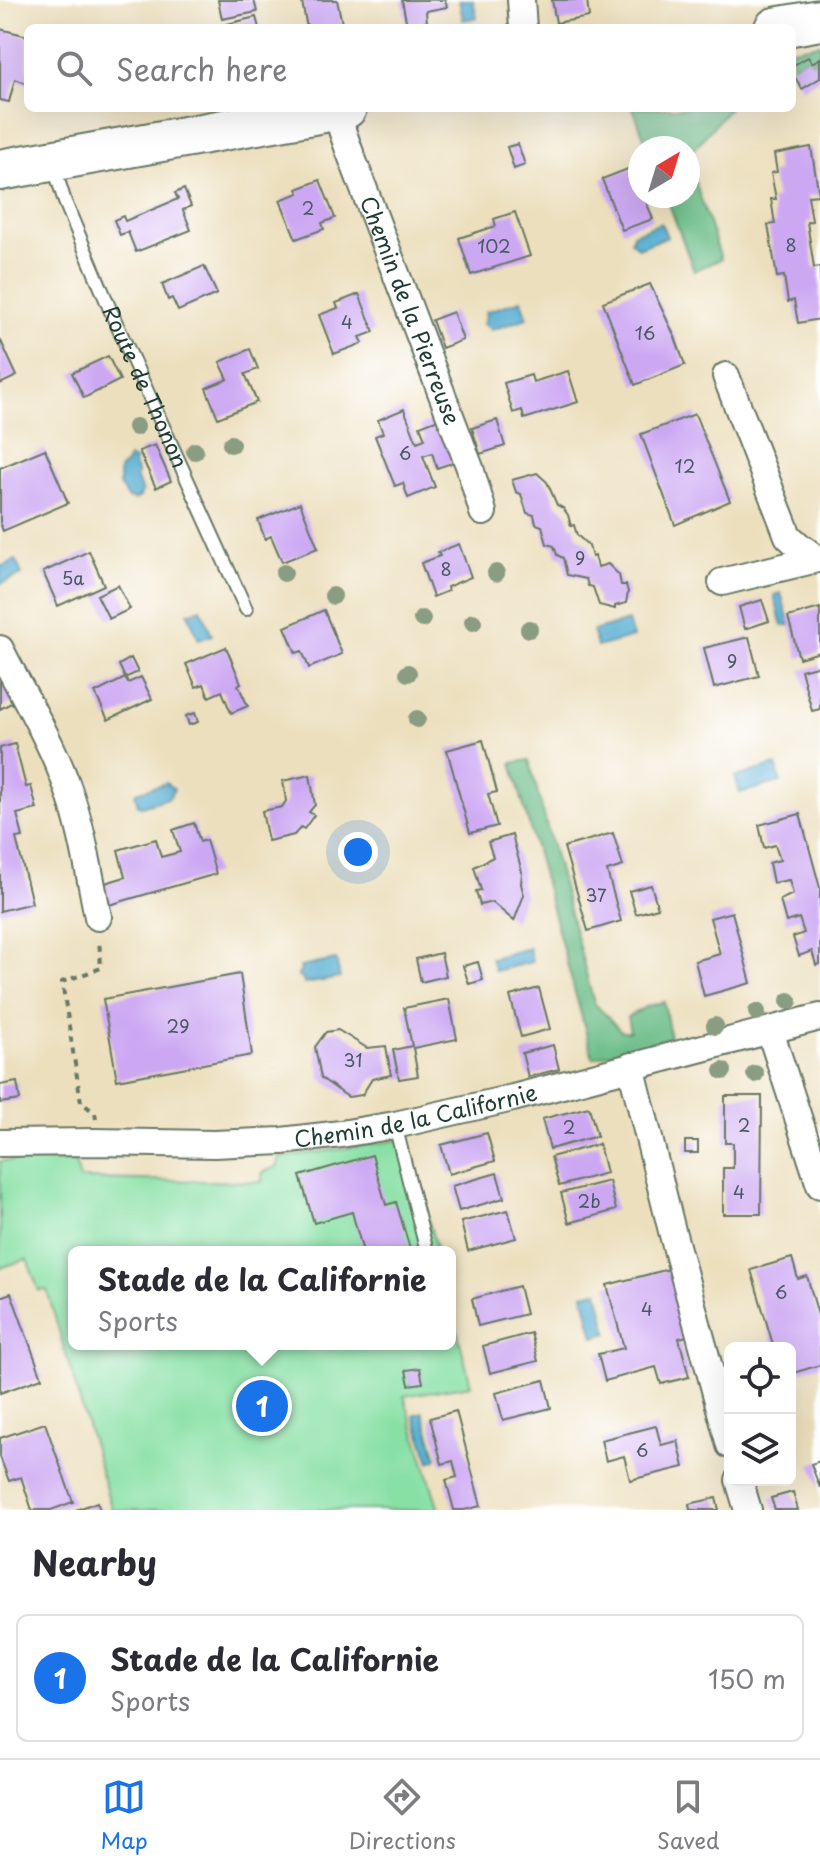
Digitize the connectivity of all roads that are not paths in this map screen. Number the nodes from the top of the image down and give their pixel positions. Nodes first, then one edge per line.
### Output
1 (521, 0) edge
2 (820, 20) edge
3 (523, 24) edge
4 (796, 24) edge
5 (326, 112) edge
6 (343, 112) edge
7 (53, 160) junction
8 (0, 170) edge
9 (726, 376) dead end
10 (483, 512) dead end
11 (818, 558) edge
12 (722, 582) dead end
13 (246, 609) dead end
14 (0, 649) edge
15 (98, 917) road end
16 (820, 1017) edge
17 (770, 1031) junction
18 (631, 1066) junction
19 (395, 1125) junction
20 (0, 1143) edge
21 (820, 1185) edge
22 (425, 1246) edge
23 (724, 1423) edge
24 (741, 1486) edge
25 (748, 1510) edge

1 - 3 street
2 - 4 main road
5 - 7 main road
6 - 10 street, Chemin de la Pierreuse
7 - 8 main road
7 - 13 lane, Route de Thonon
9 - 11 street
11 - 12 street
14 - 15 street
16 - 17 street, Chemin de la Californie
17 - 18 street, Chemin de la Californie
17 - 21 street
18 - 19 street, Chemin de la Californie
18 - 23 street
19 - 20 street, Chemin de la Californie
19 - 22 lane
24 - 25 street

